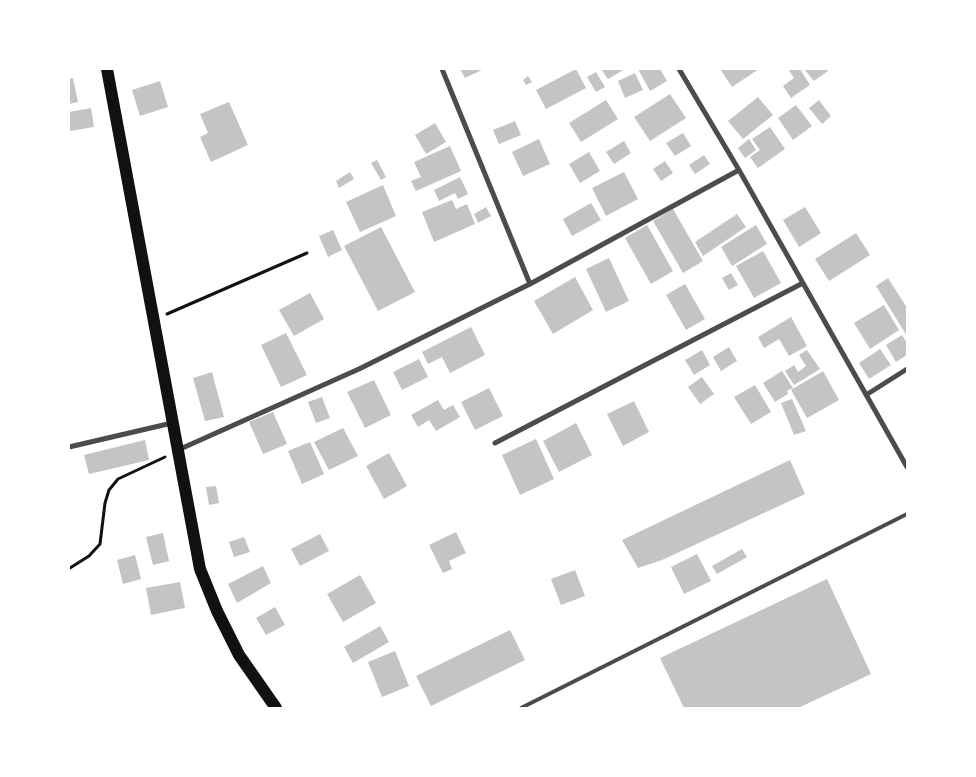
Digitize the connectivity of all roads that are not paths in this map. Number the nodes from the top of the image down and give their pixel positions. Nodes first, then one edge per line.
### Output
1 (107, 69) edge
2 (442, 69) edge
3 (679, 69) edge
4 (739, 170) junction
5 (804, 283) junction
6 (530, 284) junction
7 (907, 368) edge
8 (866, 395) junction
9 (172, 423) junction
10 (495, 443) dead end
11 (69, 447) edge
12 (177, 451) junction
13 (907, 467) edge
14 (907, 514) edge
15 (276, 708) edge
16 (520, 708) edge

1 - 9 main road
2 - 6 street
3 - 4 street
4 - 5 street
4 - 6 street
5 - 8 street
5 - 10 street
6 - 12 street
7 - 8 street
8 - 13 street
9 - 11 street
9 - 12 main road
12 - 15 main road
14 - 16 lane

